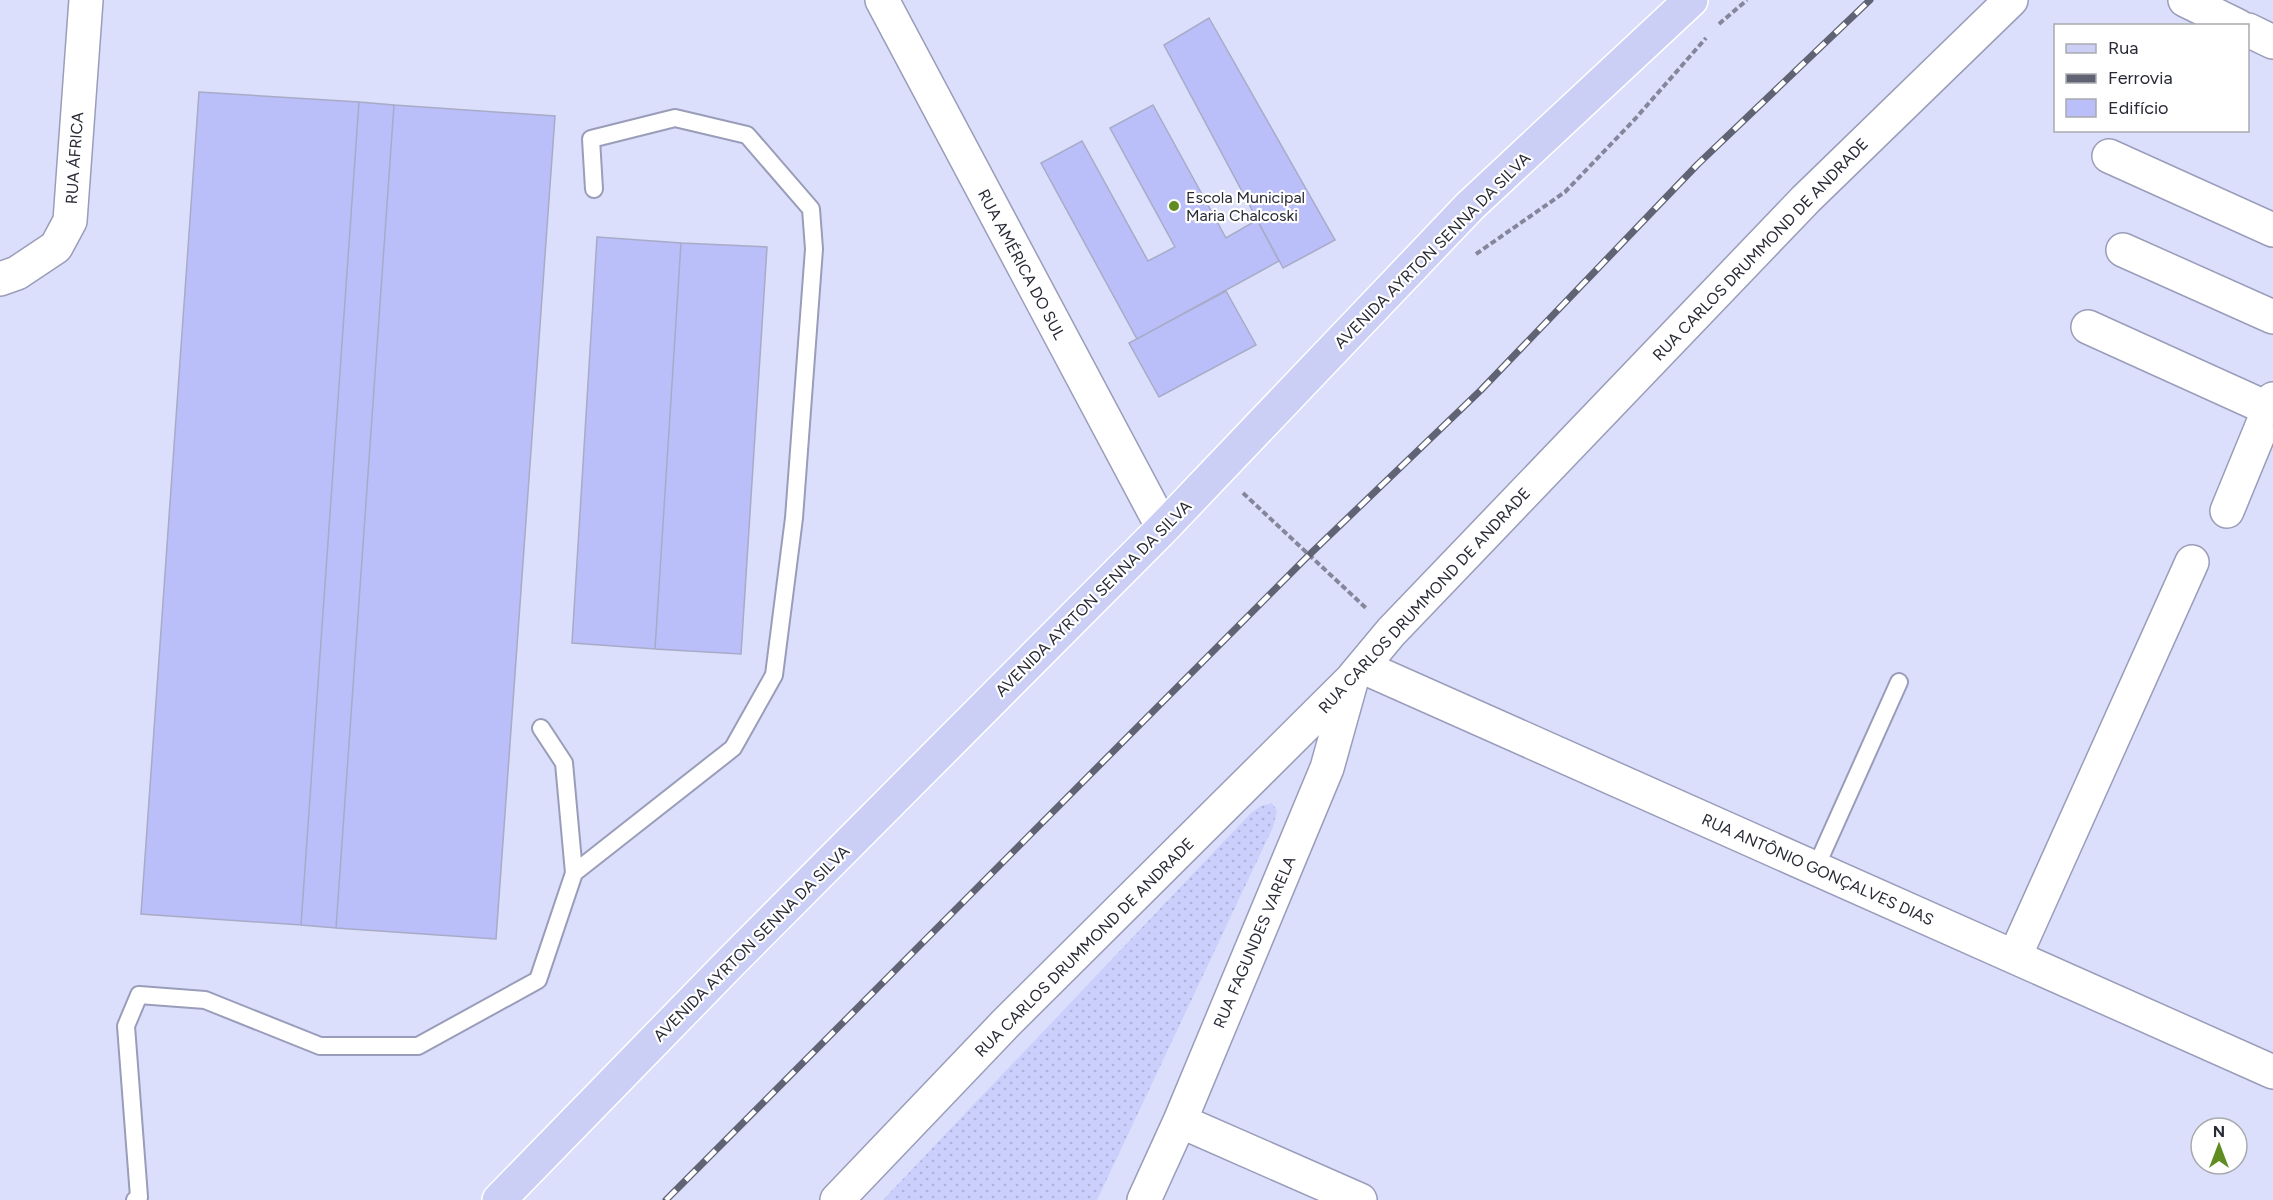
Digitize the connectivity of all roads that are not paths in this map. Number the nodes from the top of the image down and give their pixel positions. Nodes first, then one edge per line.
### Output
1 (86, 0) edge
2 (882, 0) edge
3 (1691, 0) edge
4 (2011, 0) edge
5 (2185, 0) edge
6 (2234, 24) edge
7 (2249, 31) edge
8 (2273, 42) edge
9 (2109, 156) dead end
10 (594, 189) dead end
11 (2273, 230) edge
12 (2123, 250) dead end
13 (0, 279) edge
14 (2273, 317) edge
15 (2088, 327) dead end
16 (2271, 404) edge
17 (2227, 511) dead end
18 (1163, 528) junction
19 (2192, 562) dead end
20 (1357, 673) junction
21 (1899, 682) dead end
22 (541, 728) dead end
23 (1816, 867) junction
24 (574, 873) junction
25 (2015, 956) junction
26 (2273, 1072) edge
27 (1180, 1120) junction
28 (135, 1200) edge
29 (499, 1200) edge
30 (837, 1200) edge
31 (1144, 1200) edge
32 (1360, 1200) edge

1 - 13 street, RUA ÁFRICA
2 - 18 street, RUA AMÉRICA DO SUL
3 - 18 main road, AVENIDA AYRTON SENNA DA SILVA
4 - 20 street, RUA CARLOS DRUMMOND DE ANDRADE
5 - 6 street
7 - 8 street
9 - 11 street
10 - 24 lane
12 - 14 street
15 - 16 street
16 - 17 street
18 - 29 main road, AVENIDA AYRTON SENNA DA SILVA
19 - 25 street
20 - 23 street, RUA ANTÔNIO GONÇALVES DIAS
20 - 27 street, RUA FAGUNDES VARELA
20 - 30 street, RUA CARLOS DRUMMOND DE ANDRADE
21 - 23 lane
22 - 24 lane
23 - 25 street, RUA ANTÔNIO GONÇALVES DIAS
24 - 28 lane
25 - 26 street, RUA ANTÔNIO GONÇALVES DIAS
27 - 31 street, RUA FAGUNDES VARELA
27 - 32 street

